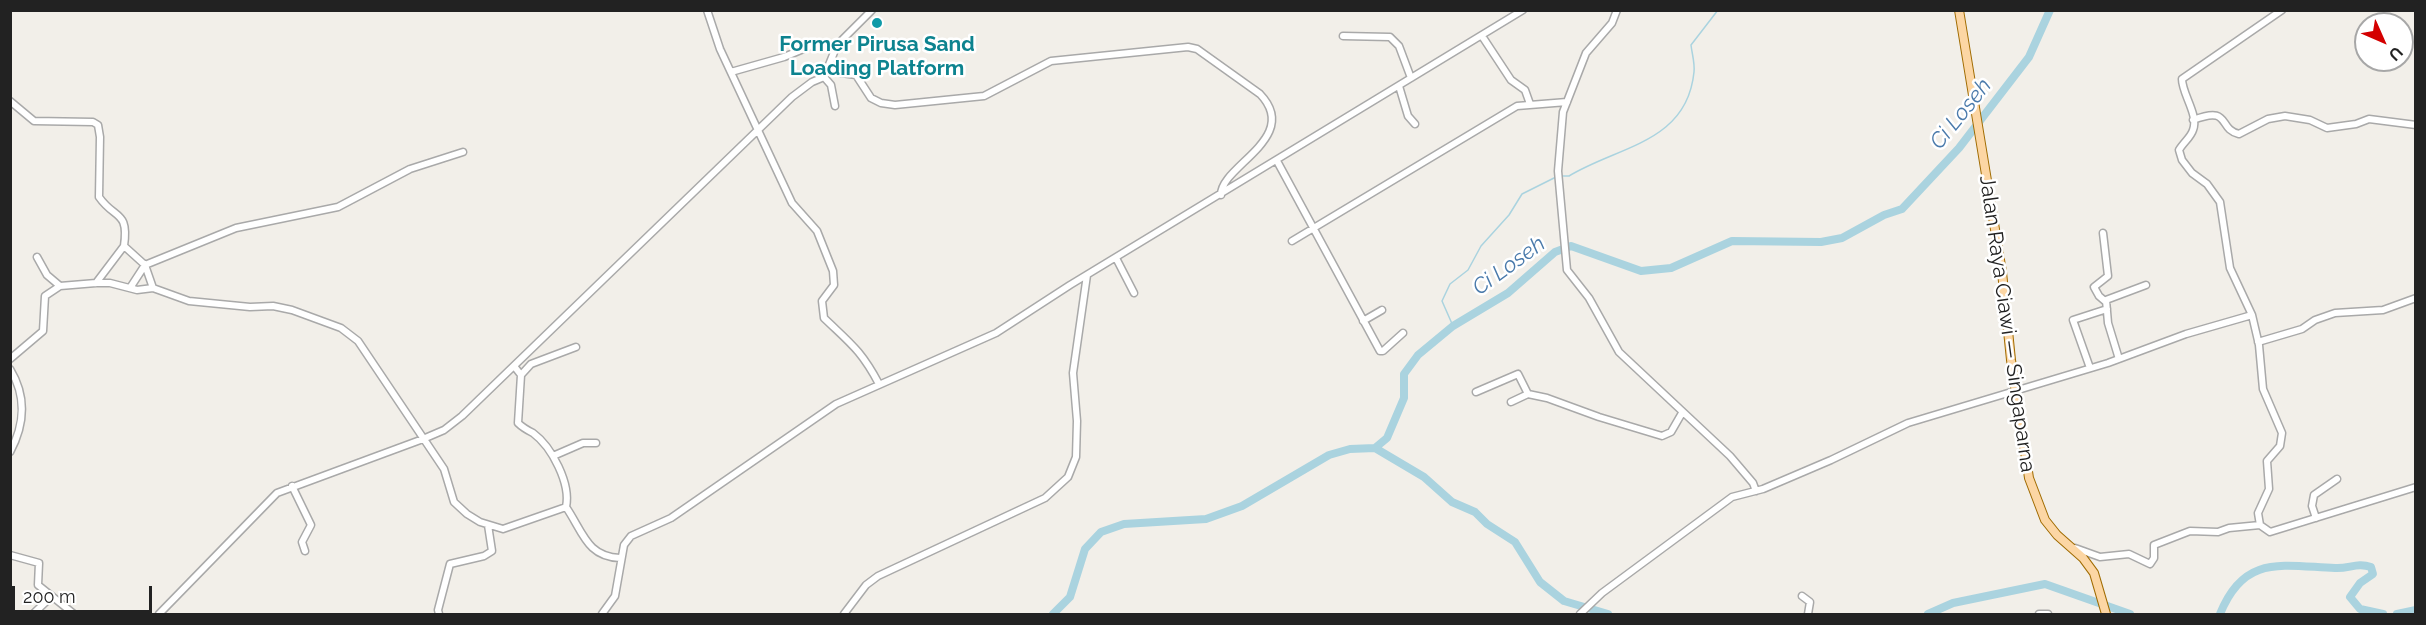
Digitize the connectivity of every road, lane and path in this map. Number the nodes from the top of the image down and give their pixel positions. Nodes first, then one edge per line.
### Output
1 (707, 10) edge
2 (872, 10) edge
3 (1523, 10) edge
4 (1617, 10) edge
5 (1959, 10) edge
6 (2282, 10) edge
7 (1343, 36) dead end
8 (1482, 36) junction
9 (813, 45) dead end
10 (731, 72) junction
11 (826, 74) junction
12 (1411, 78) junction
13 (1399, 86) junction
14 (10, 100) edge
15 (1567, 102) junction
16 (1530, 104) junction
17 (835, 106) dead end
18 (2193, 120) junction
19 (1415, 124) dead end
20 (2415, 125) edge
21 (757, 130) junction
22 (463, 152) dead end
23 (1277, 161) junction
24 (1221, 195) junction
25 (1314, 230) junction
26 (2103, 233) dead end
27 (1292, 241) dead end
28 (124, 246) junction
29 (37, 257) dead end
30 (1116, 258) junction
31 (145, 265) junction
32 (1087, 275) junction
33 (96, 283) junction
34 (2146, 285) dead end
35 (60, 286) junction
36 (130, 288) junction
37 (153, 288) junction
38 (1134, 293) dead end
39 (2415, 298) edge
40 (2106, 305) junction
41 (1382, 310) dead end
42 (2252, 315) junction
43 (1363, 321) junction
44 (1403, 333) dead end
45 (2258, 342) junction
46 (576, 347) dead end
47 (10, 359) edge
48 (2119, 359) junction
49 (514, 366) junction
50 (2090, 368) junction
51 (10, 369) edge
52 (521, 375) junction
53 (879, 384) junction
54 (2017, 388) junction
55 (1476, 392) dead end
56 (1528, 394) junction
57 (1511, 402) dead end
58 (1682, 413) junction
59 (423, 439) junction
60 (596, 443) dead end
61 (10, 452) edge
62 (553, 456) junction
63 (2337, 479) dead end
64 (292, 486) junction
65 (2415, 487) edge
66 (1756, 491) junction
67 (566, 507) junction
68 (2316, 518) junction
69 (488, 525) junction
70 (2260, 525) junction
71 (2067, 545) junction
72 (305, 551) dead end
73 (10, 555) edge
74 (620, 558) junction
75 (52, 596) junction
76 (1802, 596) dead end
77 (1584, 610) edge
78 (1808, 614) edge
79 (2105, 614) edge
80 (33, 615) edge
81 (74, 615) edge
82 (159, 615) edge
83 (439, 615) edge
84 (602, 615) edge
85 (844, 615) edge
86 (2039, 615) edge
87 (2048, 615) edge

1 - 10 street
2 - 11 street
3 - 8 street
4 - 15 street
5 - 54 main road, Jalan Raya Ciawi — Singaparna
6 - 18 street
7 - 12 street
8 - 12 street
8 - 16 street
9 - 10 street
10 - 21 street
11 - 17 street
11 - 21 street
11 - 24 street
12 - 13 street
13 - 19 street
13 - 23 street
14 - 28 street
15 - 16 street
15 - 58 street
16 - 25 street
18 - 20 street
18 - 42 street
21 - 49 street
21 - 53 street
22 - 31 street
23 - 24 street
23 - 25 street
24 - 30 street
25 - 27 street
25 - 43 street
26 - 40 street
28 - 31 street
28 - 33 street
29 - 35 street
30 - 32 street
30 - 38 street
31 - 36 street
31 - 37 street
32 - 53 street
32 - 85 street
33 - 35 street
33 - 36 street
34 - 40 street
35 - 47 street
36 - 37 street
37 - 59 street
39 - 45 street
40 - 48 street
40 - 50 street
41 - 43 street
42 - 45 street
42 - 48 street
43 - 44 street
45 - 70 street
46 - 52 street
48 - 50 street
49 - 52 street
49 - 59 street
50 - 54 street
51 - 61 street
52 - 62 street
53 - 74 street
54 - 66 street
54 - 71 main road, Jalan Raya Ciawi — Singaparna
55 - 56 street
56 - 57 street
56 - 58 street
58 - 66 street
59 - 64 street
59 - 69 street
60 - 62 street
62 - 67 street
63 - 68 street
64 - 72 street
64 - 82 street
65 - 68 street
66 - 77 street
67 - 69 street
67 - 74 street
68 - 70 street
69 - 83 street
70 - 71 street
71 - 79 main road, Jalan Raya Ciawi — Singaparna
73 - 75 street
74 - 84 street
75 - 80 street
75 - 81 street
76 - 78 street
86 - 87 street

